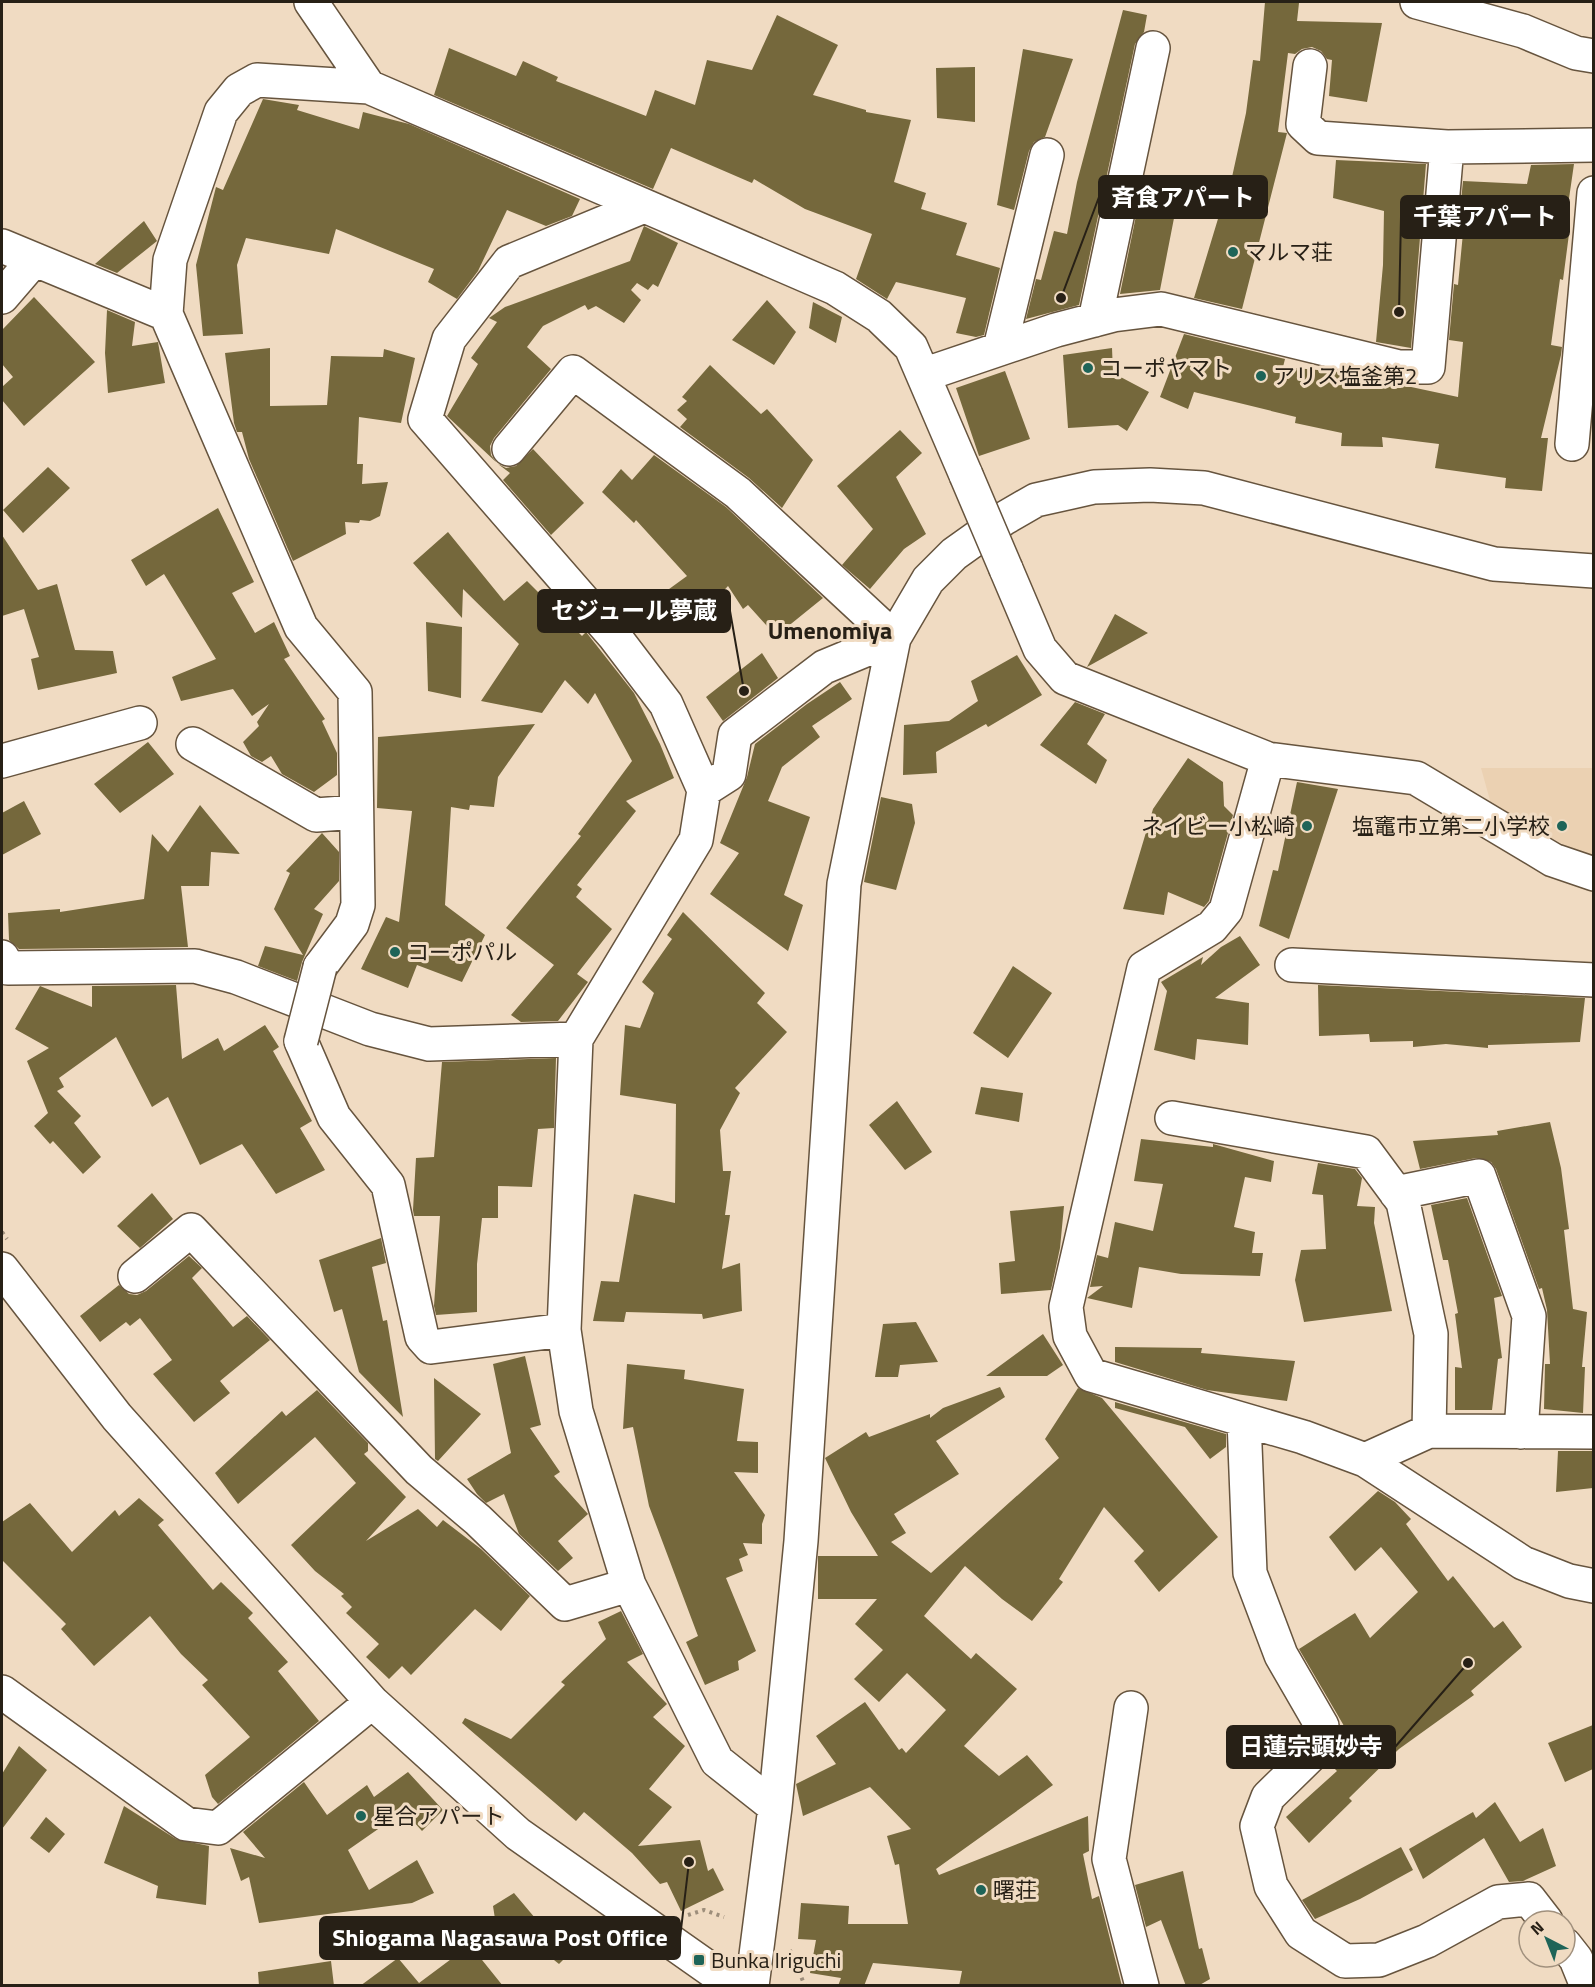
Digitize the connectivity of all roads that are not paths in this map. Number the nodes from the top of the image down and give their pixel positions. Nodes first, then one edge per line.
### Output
1 (312, 2) edge
2 (1417, 2) edge
3 (1153, 48) dead end
4 (1593, 56) edge
5 (1310, 66) dead end
6 (369, 87) junction
7 (1593, 145) edge
8 (1447, 147) junction
9 (1047, 155) dead end
10 (1593, 193) edge
11 (644, 206) junction
12 (2, 246) edge
13 (33, 261) junction
14 (2, 297) edge
15 (166, 314) junction
16 (1095, 320) junction
17 (1000, 348) junction
18 (923, 375) junction
19 (1572, 444) dead end
20 (508, 449) dead end
21 (1593, 571) edge
22 (894, 638) junction
23 (140, 723) dead end
24 (193, 744) dead end
25 (1268, 759) junction
26 (2, 761) edge
27 (704, 790) junction
28 (356, 812) junction
29 (1593, 874) edge
30 (2, 957) edge
31 (1292, 965) dead end
32 (1593, 980) edge
33 (576, 1039) junction
34 (1172, 1118) dead end
35 (1396, 1192) junction
36 (5, 1267) edge
37 (135, 1276) dead end
38 (564, 1330) junction
39 (1244, 1420) junction
40 (1429, 1431) junction
41 (1521, 1432) junction
42 (1593, 1432) edge
43 (1365, 1460) junction
44 (629, 1585) junction
45 (1593, 1586) edge
46 (2, 1692) edge
47 (372, 1702) junction
48 (1131, 1708) dead end
49 (775, 1807) junction
50 (1537, 1909) edge
51 (1577, 1961) edge
52 (734, 1986) edge
53 (752, 1986) edge
54 (1142, 1986) edge
55 (1587, 1986) edge

1 - 6 street
2 - 4 street
3 - 16 street
5 - 8 street
6 - 11 street
6 - 15 street
7 - 8 street
8 - 16 street
9 - 17 street
10 - 19 street
11 - 18 street
11 - 27 street
12 - 13 street
13 - 14 street
13 - 15 street
15 - 28 street
16 - 17 street
17 - 18 street
18 - 25 street, bridge
20 - 22 street
21 - 22 street
22 - 27 street
22 - 49 street
23 - 26 street
24 - 28 street
25 - 29 street
25 - 39 street
27 - 33 street
28 - 38 street, bridge
30 - 33 street
31 - 32 street
33 - 38 street
34 - 35 street
35 - 40 street
35 - 41 street
36 - 47 street
37 - 44 street
38 - 44 street
39 - 43 street
39 - 50 street
40 - 41 street
40 - 43 street
41 - 42 street
43 - 45 street
44 - 49 street
46 - 47 street
47 - 52 street
48 - 54 street
49 - 53 street
51 - 55 street

